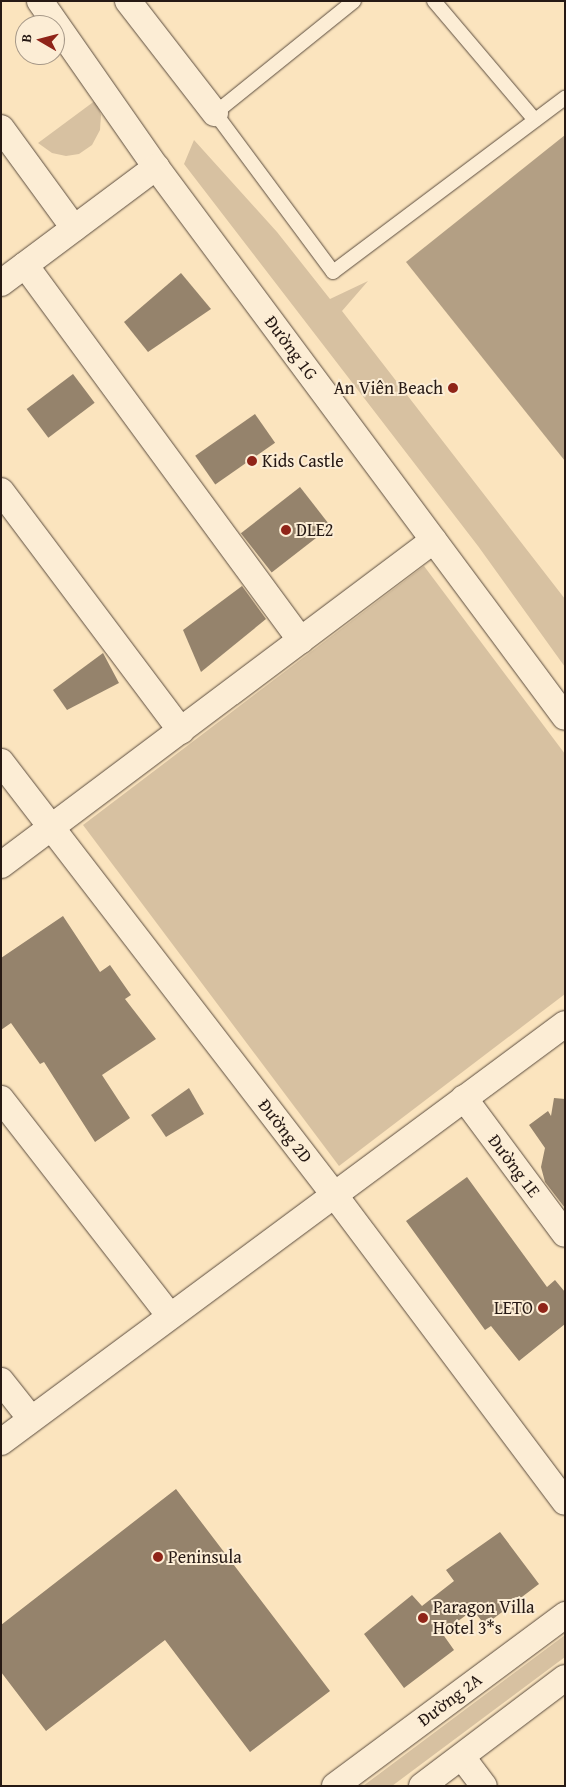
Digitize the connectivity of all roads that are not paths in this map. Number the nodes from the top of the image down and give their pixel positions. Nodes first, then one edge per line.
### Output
1 (40, 1) edge
2 (128, 1) edge
3 (354, 1) edge
4 (434, 1) edge
5 (565, 98) edge
6 (215, 113) junction
7 (535, 120) junction
8 (1, 128) edge
9 (156, 167) junction
10 (74, 228) junction
11 (25, 265) junction
12 (1, 283) edge
13 (1, 490) edge
14 (434, 540) junction
15 (301, 641) junction
16 (565, 717) edge
17 (182, 731) junction
18 (1, 762) edge
19 (50, 829) junction
20 (1, 865) edge
21 (565, 1024) edge
22 (464, 1098) junction
23 (1, 1099) edge
24 (336, 1197) junction
25 (565, 1234) edge
26 (168, 1315) junction
27 (1, 1381) edge
28 (31, 1419) junction
29 (1, 1442) edge
30 (565, 1502) edge
31 (565, 1615) edge
32 (565, 1678) edge
33 (462, 1757) junction
34 (335, 1786) edge
35 (422, 1786) edge
36 (484, 1786) edge

1 - 9 street, Đường 1G
2 - 6 street
3 - 6 lane
4 - 7 lane
5 - 7 lane
6 - 7 lane
8 - 10 street
9 - 10 street
9 - 14 street, Đường 1G
10 - 11 street
11 - 12 street
11 - 15 street
13 - 17 street
14 - 15 street
14 - 16 street, Đường 1G
15 - 17 street
17 - 19 street
18 - 19 street, Đường 2D
19 - 20 street
19 - 24 street, Đường 2D
21 - 22 street
22 - 24 street
22 - 25 street, Đường 1E
23 - 26 street
24 - 26 street
24 - 30 street, Đường 2D
26 - 28 street
27 - 28 street
28 - 29 street
31 - 34 street, Đường 2A
32 - 33 street
33 - 35 street
33 - 36 street

